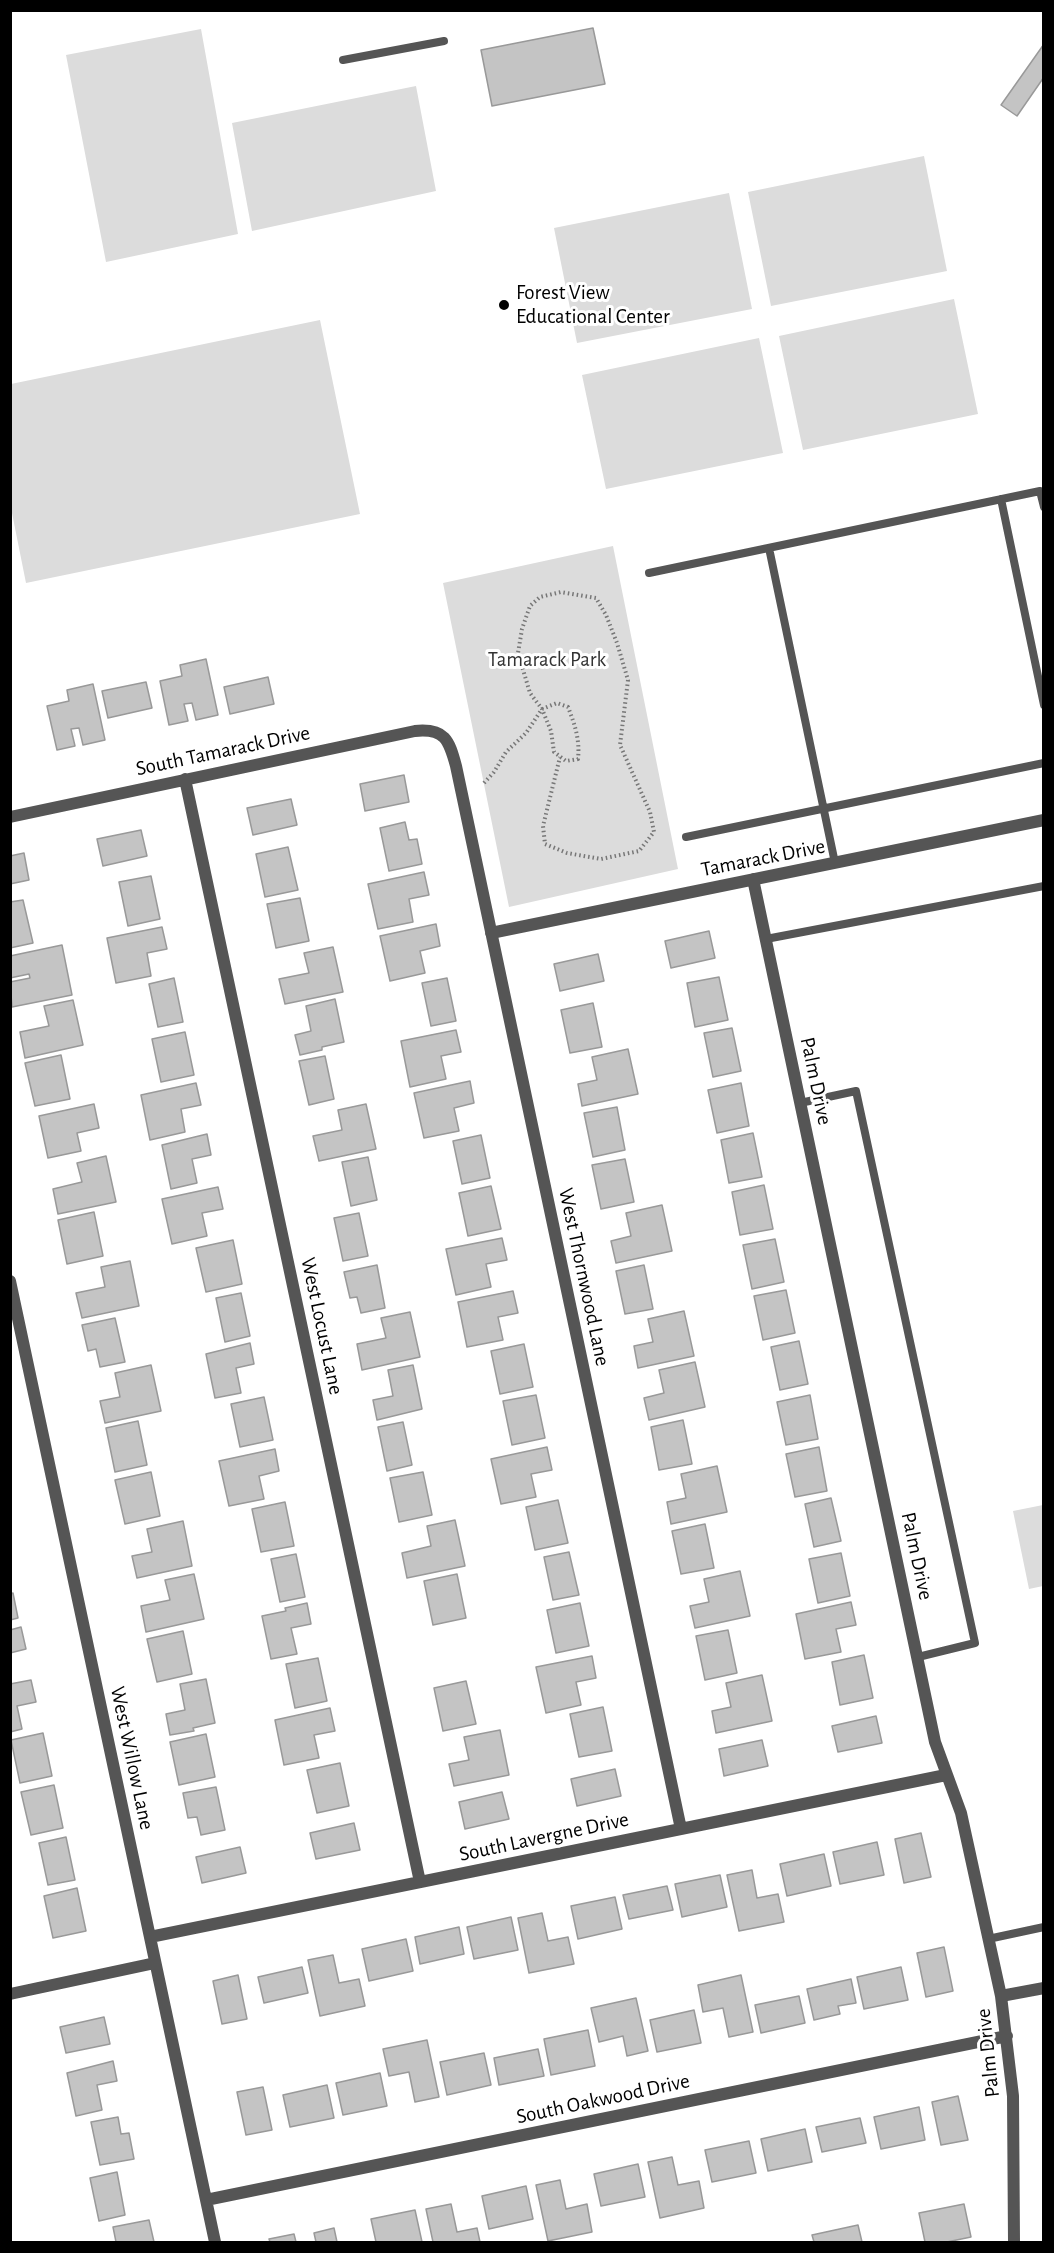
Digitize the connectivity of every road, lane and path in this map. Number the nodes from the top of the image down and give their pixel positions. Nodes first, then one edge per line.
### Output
1 (444, 41) dead end
2 (342, 60) dead end
3 (1000, 499) junction
4 (1044, 507) edge
5 (769, 548) junction
6 (649, 573) dead end
7 (1044, 705) edge
8 (542, 710) junction
9 (443, 735) joint
10 (560, 757) junction
11 (1044, 763) edge
12 (185, 779) junction
13 (484, 783) dead end
14 (823, 808) junction
15 (10, 816) edge
16 (1044, 820) edge
17 (687, 837) dead end
18 (835, 863) junction
19 (753, 879) junction
20 (1044, 885) edge
21 (491, 933) junction
22 (766, 939) junction
23 (800, 1103) junction
24 (10, 1281) edge
25 (918, 1657) junction
26 (946, 1775) junction
27 (681, 1829) junction
28 (420, 1882) junction
29 (1044, 1928) edge
30 (150, 1937) junction
31 (988, 1939) junction
32 (155, 1964) junction
33 (1044, 1988) edge
34 (10, 1994) edge
35 (1001, 1996) junction
36 (1007, 2036) junction
37 (206, 2200) junction
38 (215, 2242) edge
39 (1014, 2242) edge

1 - 2 lane
3 - 4 lane
3 - 5 lane
3 - 7 lane
5 - 6 lane
5 - 14 lane
8 - 10 path
8 - 10 path
8 - 10 path
8 - 13 path
9 - 12 street, South Tamarack Drive
9 - 21 street, West Thornwood Lane
11 - 14 lane
12 - 15 street, South Tamarack Drive
12 - 28 street, West Locust Lane
14 - 17 lane
14 - 18 lane
16 - 18 street, Tamarack Drive
18 - 19 street, Tamarack Drive
19 - 21 street, Tamarack Drive
19 - 22 street, Palm Drive
20 - 22 lane
21 - 27 street, West Thornwood Lane
22 - 23 street, Palm Drive
23 - 25 street, Palm Drive
23 - 25 lane
24 - 30 street, West Willow Lane
25 - 26 street, Palm Drive
26 - 27 street, South Lavergne Drive
26 - 31 street, Palm Drive
27 - 28 street, South Lavergne Drive
28 - 30 street, South Lavergne Drive
29 - 31 lane
30 - 32 street, West Willow Lane
31 - 35 street, Palm Drive
32 - 34 street
32 - 37 street, West Willow Lane
33 - 35 street
35 - 36 street, Palm Drive
36 - 37 street, South Oakwood Drive
36 - 39 street, Palm Drive
37 - 38 street, West Willow Lane

